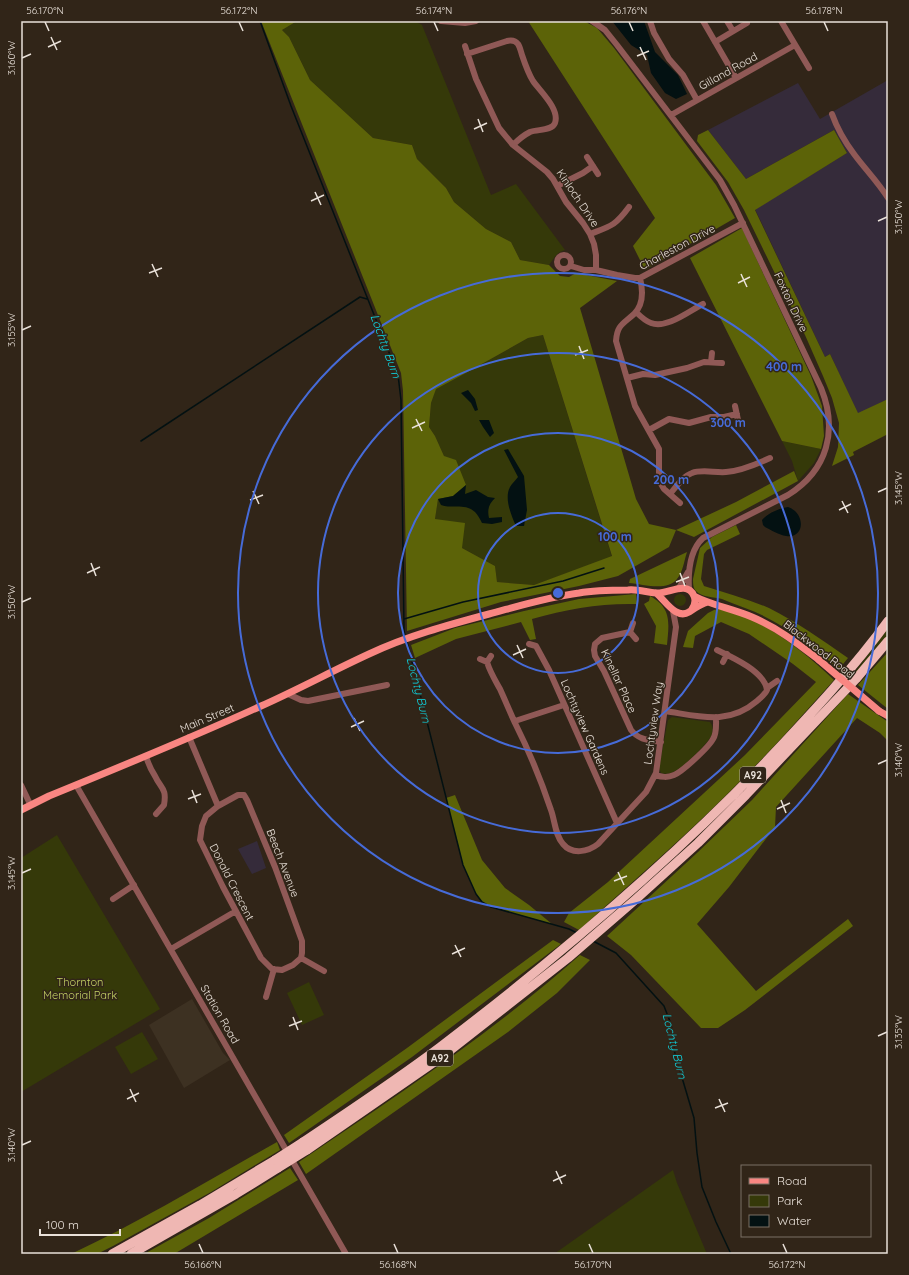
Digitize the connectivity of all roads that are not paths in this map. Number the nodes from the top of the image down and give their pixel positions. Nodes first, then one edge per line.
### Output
1 (440, 21) edge
2 (476, 21) edge
3 (593, 21) edge
4 (650, 21) edge
5 (703, 21) edge
6 (781, 21) edge
7 (727, 22) edge
8 (747, 23) dead end
9 (733, 31) junction
10 (715, 42) junction
11 (795, 44) junction
12 (465, 46) dead end
13 (467, 54) junction
14 (809, 68) dead end
15 (736, 78) junction
16 (697, 100) junction
17 (832, 114) dead end
18 (671, 115) junction
19 (513, 145) junction
20 (587, 157) dead end
21 (593, 166) junction
22 (598, 174) dead end
23 (557, 186) junction
24 (888, 198) edge
25 (629, 207) dead end
26 (743, 223) junction
27 (590, 234) junction
28 (571, 266) dead end
29 (596, 270) junction
30 (640, 278) junction
31 (703, 304) dead end
32 (636, 312) junction
33 (712, 353) dead end
34 (711, 362) junction
35 (722, 363) dead end
36 (626, 378) junction
37 (735, 406) dead end
38 (649, 430) junction
39 (770, 458) dead end
40 (670, 494) junction
41 (680, 503) dead end
42 (689, 570) junction
43 (677, 589) junction
44 (656, 593) junction
45 (692, 593) junction
46 (708, 602) junction
47 (672, 609) junction
48 (692, 609) junction
49 (686, 614) junction
50 (888, 621) edge
51 (633, 623) dead end
52 (676, 627) junction
53 (630, 632) junction
54 (636, 640) dead end
55 (888, 641) edge
56 (535, 644) dead end
57 (717, 650) dead end
58 (727, 654) junction
59 (492, 656) dead end
60 (480, 659) dead end
61 (488, 662) junction
62 (723, 662) dead end
63 (777, 681) dead end
64 (387, 685) dead end
65 (767, 688) junction
66 (288, 694) junction
67 (564, 705) junction
68 (665, 711) junction
69 (888, 716) edge
70 (716, 718) junction
71 (515, 722) junction
72 (189, 737) junction
73 (661, 742) junction
74 (146, 756) junction
75 (655, 774) junction
76 (21, 785) edge
77 (76, 785) junction
78 (30, 804) junction
79 (218, 806) junction
80 (21, 810) edge
81 (156, 814) dead end
82 (617, 823) junction
83 (134, 886) junction
84 (113, 899) dead end
85 (236, 911) junction
86 (606, 920) junction
87 (171, 949) junction
88 (300, 958) junction
89 (274, 969) junction
90 (324, 971) dead end
91 (266, 997) dead end
92 (276, 1164) junction
93 (112, 1254) edge
94 (131, 1254) edge
95 (346, 1254) edge

1 - 2 street
3 - 18 street, Foxton Drive
4 - 16 street
5 - 10 street
6 - 11 street
7 - 9 street
8 - 9 street
9 - 10 street
10 - 15 street
11 - 14 street
11 - 15 street, Gilland Road
12 - 13 street, Kinloch Drive
13 - 19 street, Kinloch Drive
13 - 19 street
15 - 16 street, Gilland Road
16 - 18 street, Gilland Road
17 - 24 street
18 - 26 street, Foxton Drive
19 - 23 street, Kinloch Drive
20 - 21 street
21 - 22 street
21 - 23 street
23 - 27 street, Kinloch Drive
25 - 27 street
26 - 30 street, Charleston Drive
26 - 42 street, Foxton Drive
27 - 29 street, Kinloch Drive
28 - 29 street, Charleston Drive
29 - 30 street, Charleston Drive
30 - 32 street
31 - 32 street
32 - 36 street
33 - 34 street
34 - 35 street
34 - 36 street
36 - 38 street
37 - 38 street
38 - 40 street
39 - 40 street
40 - 41 street
42 - 43 street, Foxton Drive
42 - 45 street, Foxton Drive
43 - 44 main road, Main Street
43 - 45 main road
43 - 47 main road
44 - 47 main road
44 - 66 main road, Main Street
45 - 46 main road, Blackwood Road
45 - 48 main road
46 - 48 main road
46 - 69 main road, Blackwood Road, bridge
47 - 49 main road
47 - 52 street, Lochtyview Way
48 - 49 main road
49 - 52 street
50 - 86 highway, A92
51 - 53 street
52 - 68 street, Lochtyview Way
53 - 54 street
53 - 73 street, Kinellar Place
55 - 86 highway, A92
56 - 67 street, Lochtyview Gardens
57 - 58 street
58 - 62 street
58 - 65 street
59 - 61 street
60 - 61 street
61 - 71 street, Lochtyview Way
63 - 65 street
64 - 66 street
65 - 70 street
66 - 72 main road, Main Street
67 - 71 street
67 - 82 street, Lochtyview Gardens
68 - 70 street
68 - 73 street, Lochtyview Way
70 - 75 street
71 - 82 street, Lochtyview Way
72 - 74 main road, Main Street
72 - 79 street
73 - 75 street, Lochtyview Way
74 - 77 main road, Main Street
74 - 81 street
75 - 82 street, Lochtyview Way
76 - 78 street
77 - 78 main road, Main Street
77 - 83 street, Station Road
78 - 80 main road, Main Street
79 - 85 street, Donald Crescent
79 - 88 street, Beech Avenue
83 - 84 street
83 - 87 street, Station Road
85 - 87 street
85 - 89 street, Donald Crescent
86 - 92 highway, A92, bridge
87 - 95 street, Station Road
88 - 89 street
88 - 90 street
89 - 91 street
92 - 93 highway, A92
92 - 94 highway, A92

